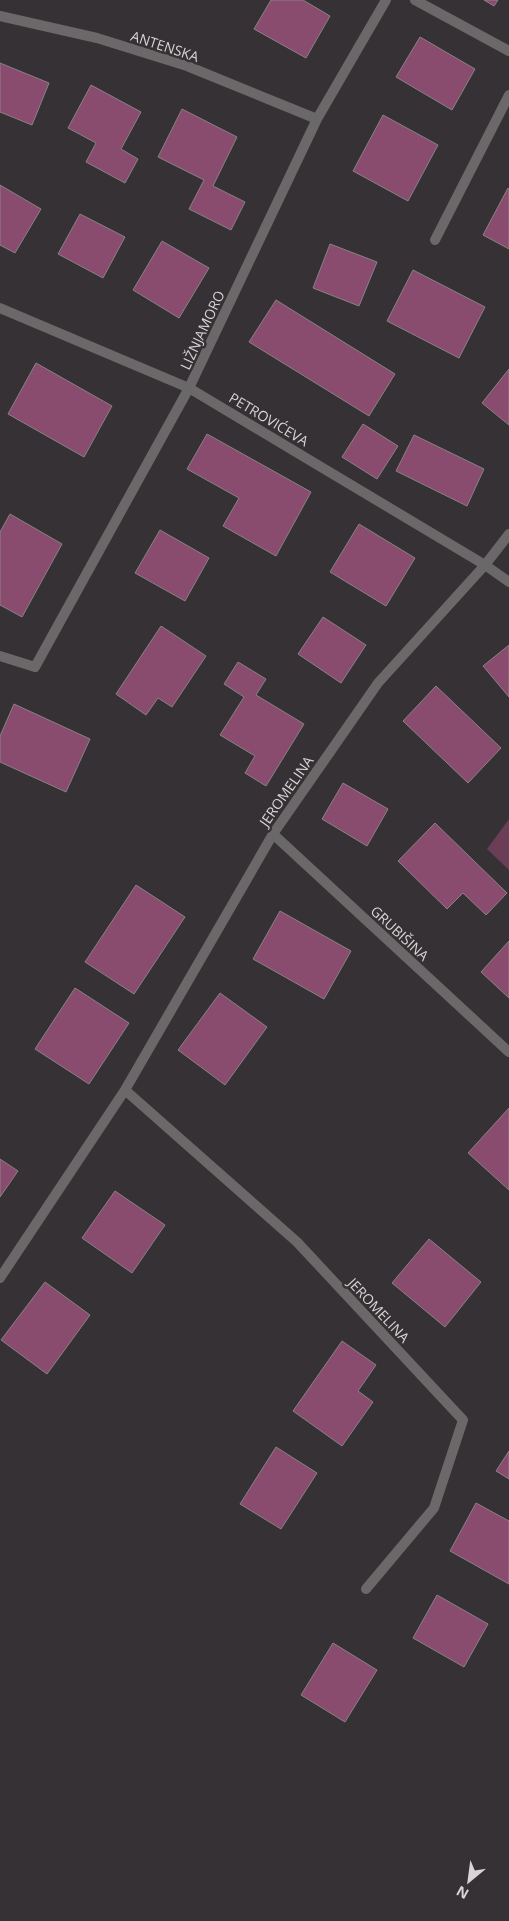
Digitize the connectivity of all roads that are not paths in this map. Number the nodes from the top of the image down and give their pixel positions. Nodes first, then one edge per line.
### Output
1 (386, 0) edge
2 (415, 0) edge
3 (0, 16) edge
4 (509, 51) edge
5 (509, 95) edge
6 (316, 119) junction
7 (435, 240) dead end
8 (0, 308) edge
9 (189, 388) junction
10 (509, 534) edge
11 (485, 565) junction
12 (509, 582) edge
13 (0, 656) edge
14 (273, 834) junction
15 (509, 1052) edge
16 (125, 1090) junction
17 (0, 1278) edge
18 (366, 1589) dead end

1 - 6 street, LIŽNJAMORO
2 - 4 street
3 - 6 street, ANTENSKA
5 - 7 street
6 - 9 street, LIŽNJAMORO
8 - 9 street, PETROVIĆEVA
9 - 11 street, PETROVIĆEVA
9 - 13 street, LIŽNJAMORO
10 - 11 street, JEROMELINA
11 - 12 street, PETROVIĆEVA
11 - 14 street, JEROMELINA
14 - 15 street, GRUBIŠINA
14 - 16 street, JEROMELINA
16 - 17 street, JEROMELINA
16 - 18 street, JEROMELINA

